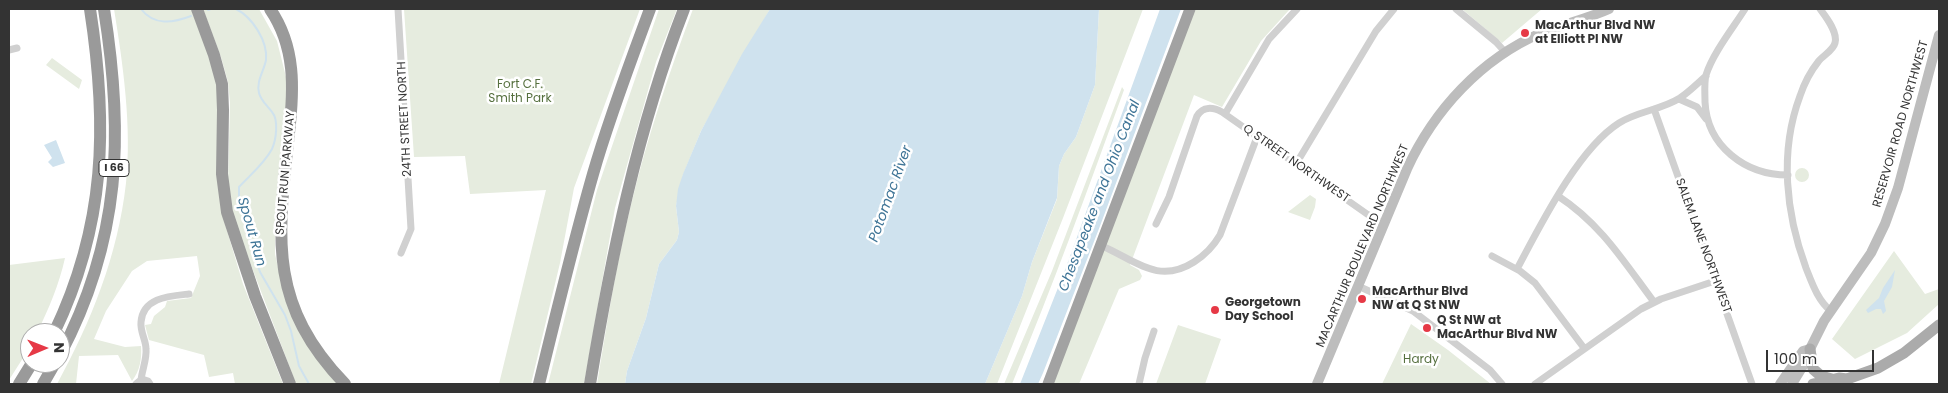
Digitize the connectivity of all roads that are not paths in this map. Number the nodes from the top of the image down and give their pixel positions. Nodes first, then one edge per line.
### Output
1 (90, 9) edge
2 (104, 9) edge
3 (197, 9) edge
4 (270, 9) edge
5 (398, 9) edge
6 (650, 9) edge
7 (684, 9) edge
8 (1190, 9) edge
9 (1297, 9) edge
10 (1394, 9) edge
11 (1456, 9) edge
12 (1609, 9) edge
13 (1745, 9) edge
14 (1820, 9) edge
15 (1939, 35) edge
16 (1506, 53) junction
17 (1706, 76) junction
18 (1679, 99) junction
19 (1654, 108) junction
20 (1225, 114) junction
21 (1706, 119) junction
22 (1257, 137) junction
23 (1296, 164) junction
24 (1788, 175) junction
25 (1558, 196) junction
26 (1156, 224) dead end
27 (1384, 224) junction
28 (1102, 246) junction
29 (401, 253) dead end
30 (1492, 256) dead end
31 (1517, 269) junction
32 (1715, 281) junction
33 (1358, 286) junction
34 (189, 294) dead end
35 (1654, 302) junction
36 (1831, 311) junction
37 (59, 323) edge
38 (1939, 325) edge
39 (1154, 331) dead end
40 (70, 335) edge
41 (1584, 348) junction
42 (1810, 348) junction
43 (26, 373) edge
44 (32, 373) edge
45 (49, 373) edge
46 (1842, 381) edge
47 (139, 382) edge
48 (19, 384) edge
49 (25, 384) edge
50 (43, 384) edge
51 (150, 384) edge
52 (290, 384) edge
53 (345, 384) edge
54 (540, 384) edge
55 (590, 384) edge
56 (1048, 384) edge
57 (1139, 384) edge
58 (1317, 384) edge
59 (1502, 384) edge
60 (1535, 384) edge
61 (1752, 384) edge
62 (1780, 384) edge
63 (1792, 384) edge
64 (1813, 384) edge

1 - 37 highway, I 66
2 - 40 highway, I 66
3 - 52 highway
4 - 53 highway, SPOUT RUN PARKWAY
5 - 29 street, 24TH STREET NORTH
6 - 54 highway
7 - 55 highway
8 - 28 highway
9 - 20 street
10 - 23 street
11 - 16 street
12 - 16 main road, MACARTHUR BOULEVARD NORTHWEST
13 - 17 street
14 - 24 street
15 - 36 main road, RESERVOIR ROAD NORTHWEST
16 - 27 main road, MACARTHUR BOULEVARD NORTHWEST
17 - 18 street
17 - 21 street
18 - 19 street
18 - 21 street
19 - 25 street
19 - 32 street, SALEM LANE NORTHWEST
20 - 22 street, Q STREET NORTHWEST
20 - 26 street, Q STREET NORTHWEST
21 - 24 street
22 - 23 street, Q STREET NORTHWEST
22 - 28 street
23 - 27 street, Q STREET NORTHWEST
24 - 36 street
25 - 31 street
25 - 35 street
27 - 33 main road, MACARTHUR BOULEVARD NORTHWEST
28 - 56 highway
30 - 31 street
31 - 41 street
32 - 35 street
32 - 61 street, SALEM LANE NORTHWEST
33 - 58 main road, MACARTHUR BOULEVARD NORTHWEST
33 - 59 street
34 - 47 street
35 - 41 street
36 - 42 main road, RESERVOIR ROAD NORTHWEST
38 - 46 main road
39 - 57 street
41 - 60 street
42 - 46 main road
42 - 62 main road, RESERVOIR ROAD NORTHWEST
42 - 63 main road, RESERVOIR ROAD NORTHWEST
43 - 48 highway
44 - 49 highway
45 - 50 highway
46 - 64 main road
47 - 51 street

